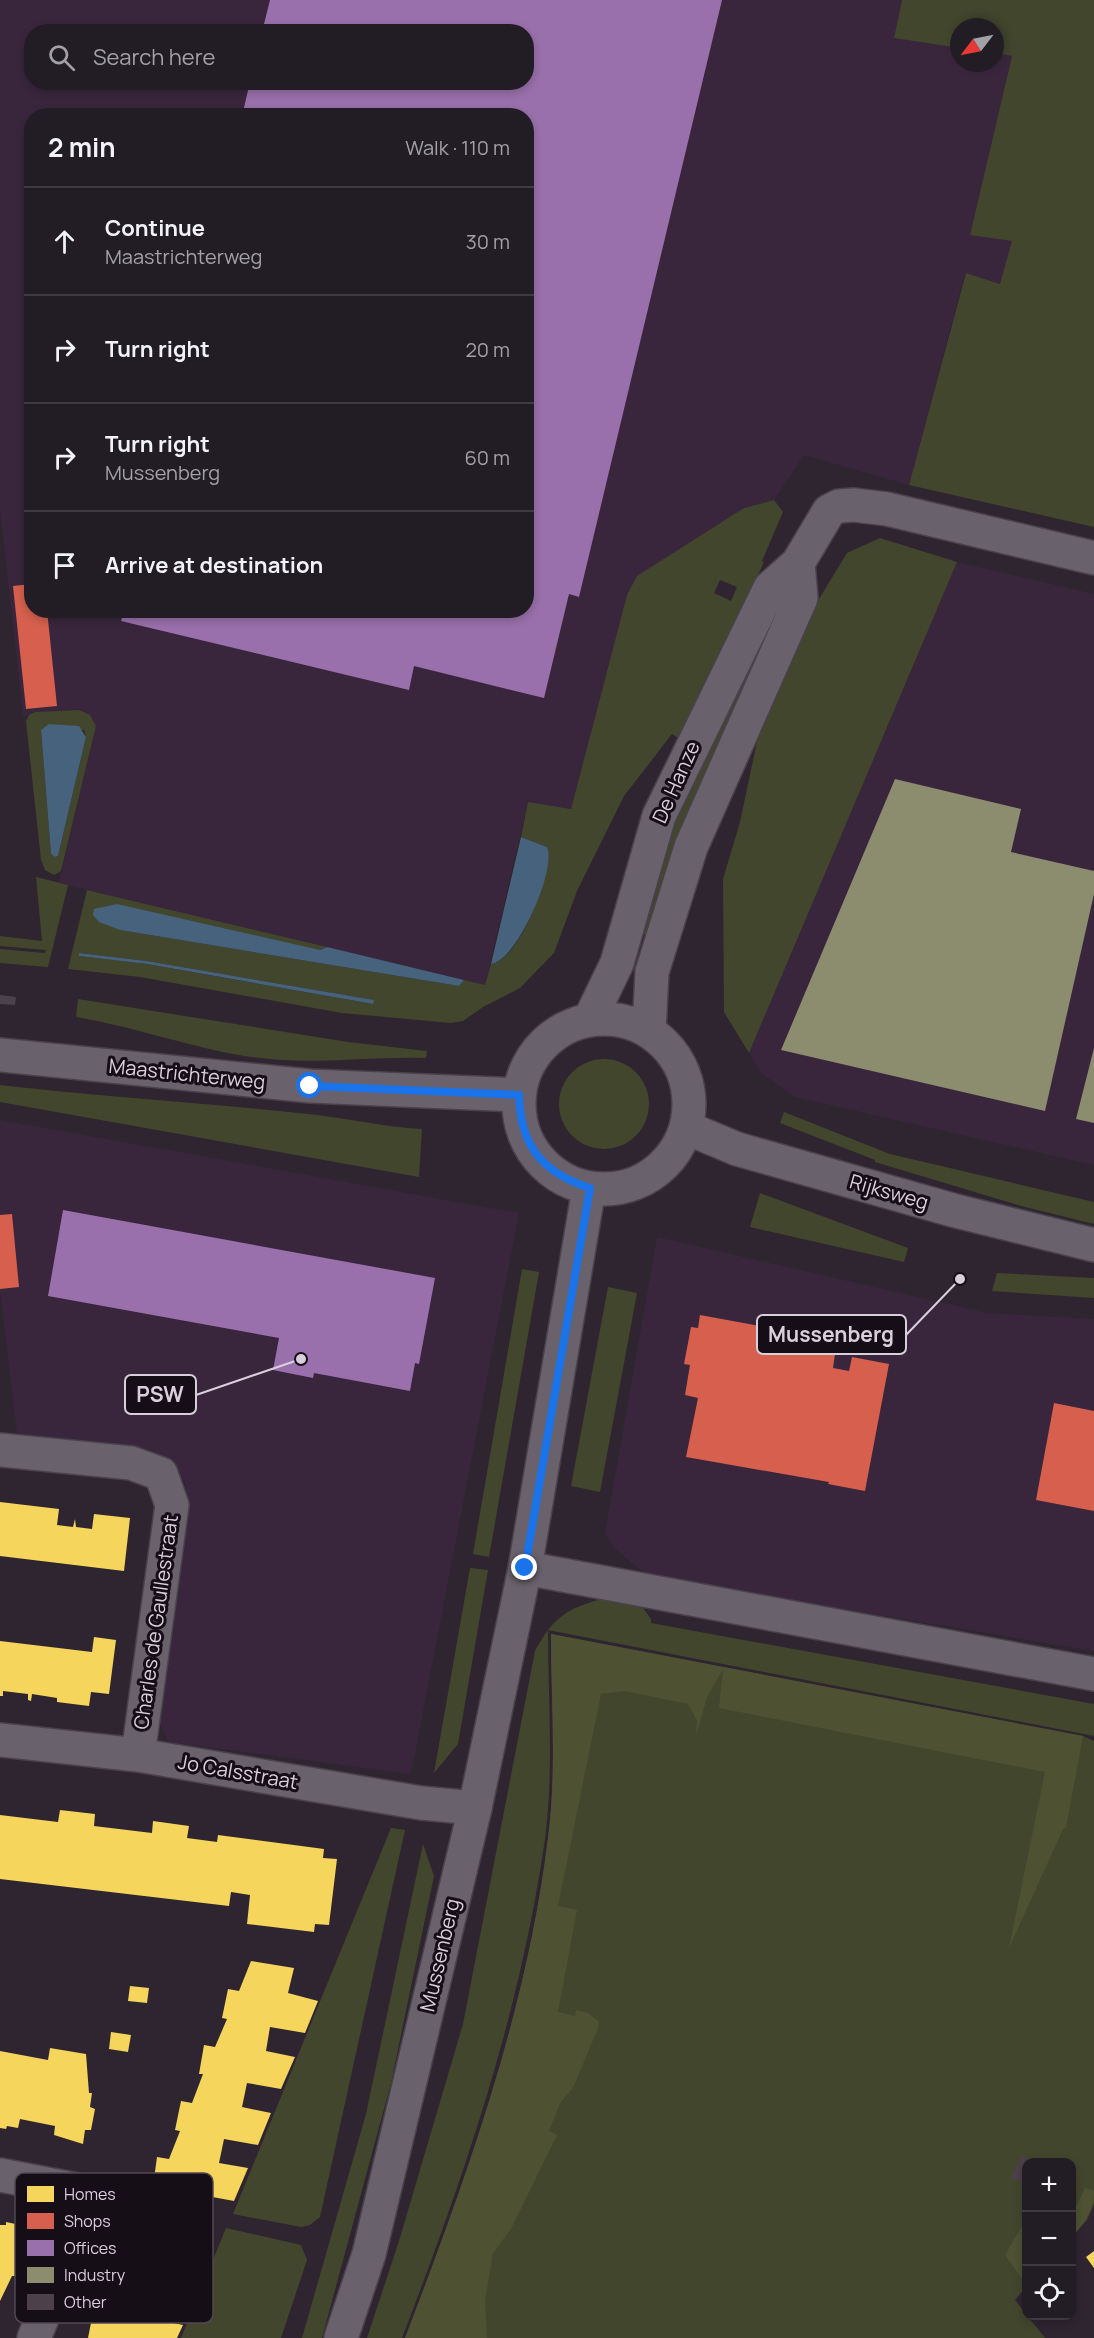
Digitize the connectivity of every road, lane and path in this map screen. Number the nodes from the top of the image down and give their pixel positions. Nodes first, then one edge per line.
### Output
1 (1094, 558) edge
2 (798, 563) junction
3 (590, 1019) junction
4 (649, 1031) junction
5 (0, 1055) edge
6 (519, 1095) junction
7 (687, 1128) junction
8 (590, 1188) junction
9 (1094, 1245) edge
10 (0, 1450) edge
11 (525, 1568) junction
12 (1094, 1674) edge
13 (0, 1740) edge
14 (138, 1755) junction
15 (475, 1808) junction
16 (0, 2175) edge
17 (15, 2178) edge
18 (40, 2323) edge
19 (34, 2338) edge
20 (341, 2338) edge

1 - 2 street, De Hanze
2 - 3 street, De Hanze
2 - 4 street, De Hanze
3 - 4 street
3 - 6 street
4 - 7 street
5 - 6 street, Maastrichterweg
6 - 8 street
7 - 8 street
7 - 9 street, Rijksweg
8 - 11 street, Mussenberg
10 - 14 street, Charles de Gaullestraat
11 - 12 street
11 - 15 street, Mussenberg
13 - 14 street, Jo Calsstraat
14 - 15 street, Jo Calsstraat
15 - 20 street, Mussenberg
16 - 17 street
18 - 19 street

